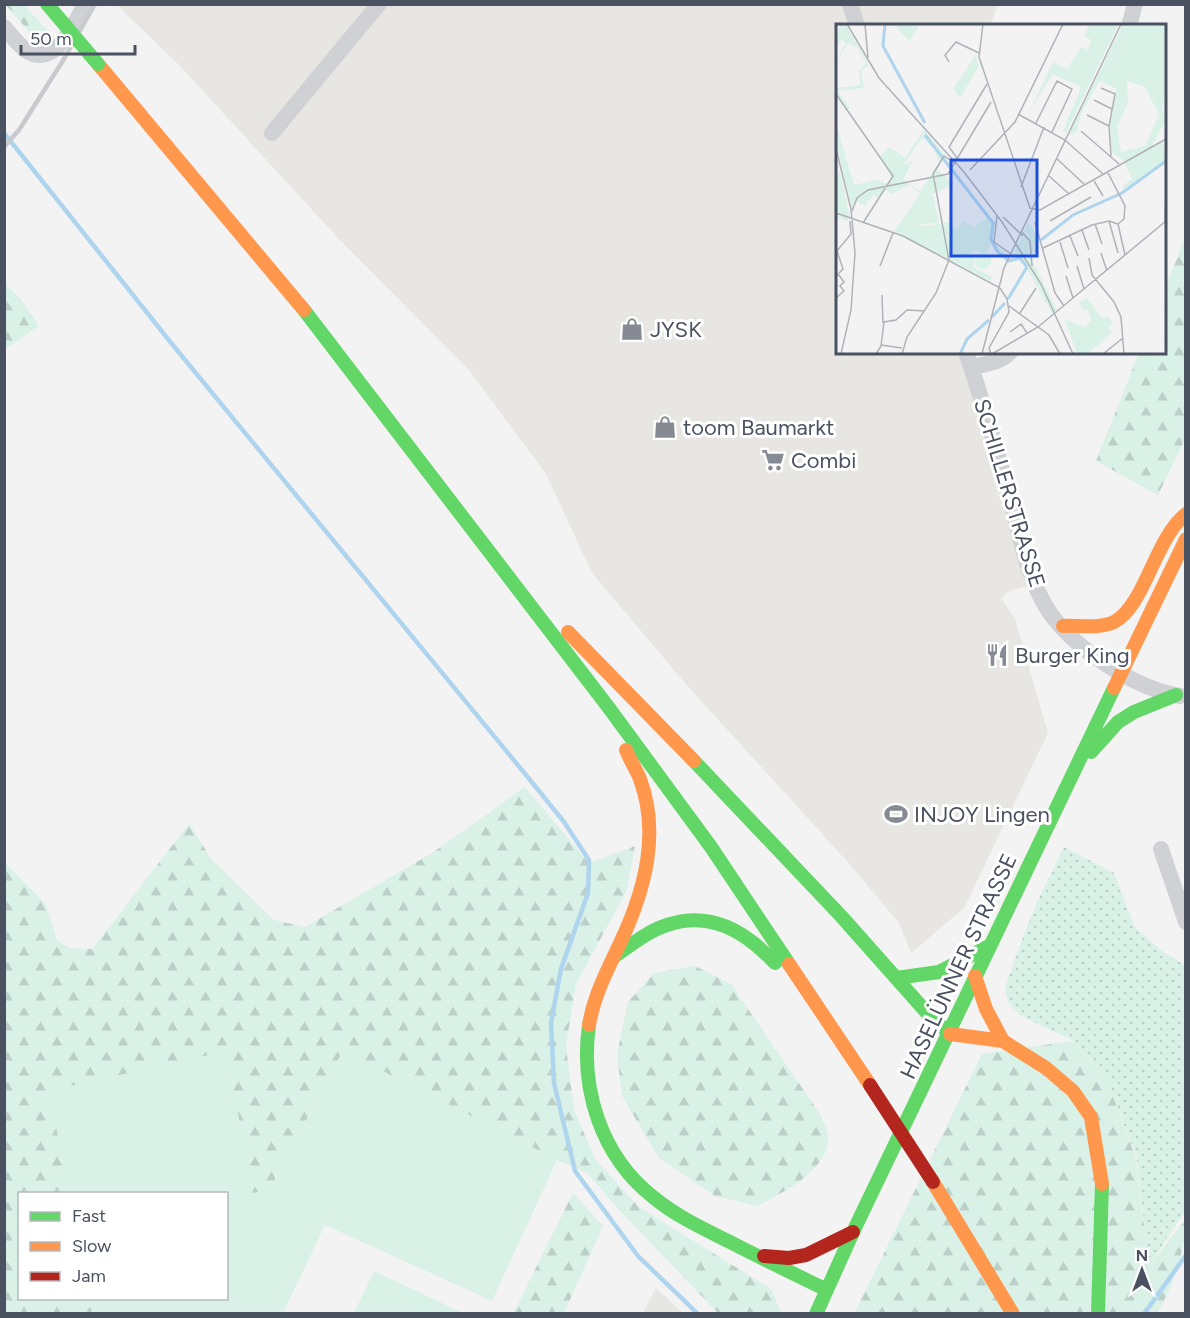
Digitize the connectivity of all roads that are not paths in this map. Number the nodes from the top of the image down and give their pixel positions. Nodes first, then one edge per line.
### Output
1 (47, 4) edge
2 (85, 4) edge
3 (379, 4) edge
4 (850, 4) edge
5 (1135, 4) edge
6 (856, 24) edge
7 (1130, 24) edge
8 (4, 27) edge
9 (272, 133) dead end
10 (1008, 354) edge
11 (968, 360) edge
12 (1185, 514) edge
13 (1185, 539) edge
14 (497, 560) junction
15 (1062, 626) junction
16 (1121, 673) junction
17 (1181, 696) edge
18 (609, 708) junction
19 (1075, 771) junction
20 (1161, 849) dead end
21 (1185, 922) edge
22 (991, 945) junction
23 (615, 956) junction
24 (975, 976) junction
25 (896, 978) junction
26 (829, 1024) junction
27 (949, 1034) junction
28 (1003, 1041) junction
29 (853, 1232) junction
30 (757, 1255) junction
31 (827, 1290) junction
32 (816, 1314) edge
33 (1013, 1314) edge
34 (1098, 1314) edge

1 - 14 main road, bridge
2 - 8 street
3 - 9 street
4 - 6 street
5 - 7 street
10 - 11 street
11 - 15 street, SCHILLERSTRASSE
12 - 15 main road
13 - 16 main road, HASELÜNNER STRASSE
14 - 18 main road
14 - 25 main road
15 - 16 street, SCHILLERSTRASSE
16 - 17 street, SCHILLERSTRASSE
16 - 19 main road, HASELÜNNER STRASSE
17 - 19 main road
18 - 23 main road
18 - 26 main road
19 - 22 main road, HASELÜNNER STRASSE
20 - 21 street
22 - 24 main road, HASELÜNNER STRASSE
22 - 25 main road
23 - 26 main road
23 - 30 main road
24 - 27 main road, HASELÜNNER STRASSE
24 - 28 main road
25 - 27 main road
26 - 33 main road, bridge
27 - 28 main road
27 - 29 main road, HASELÜNNER STRASSE
28 - 34 main road
29 - 30 main road
29 - 31 main road, HASELÜNNER STRASSE
30 - 31 main road
31 - 32 main road, HASELÜNNER STRASSE

